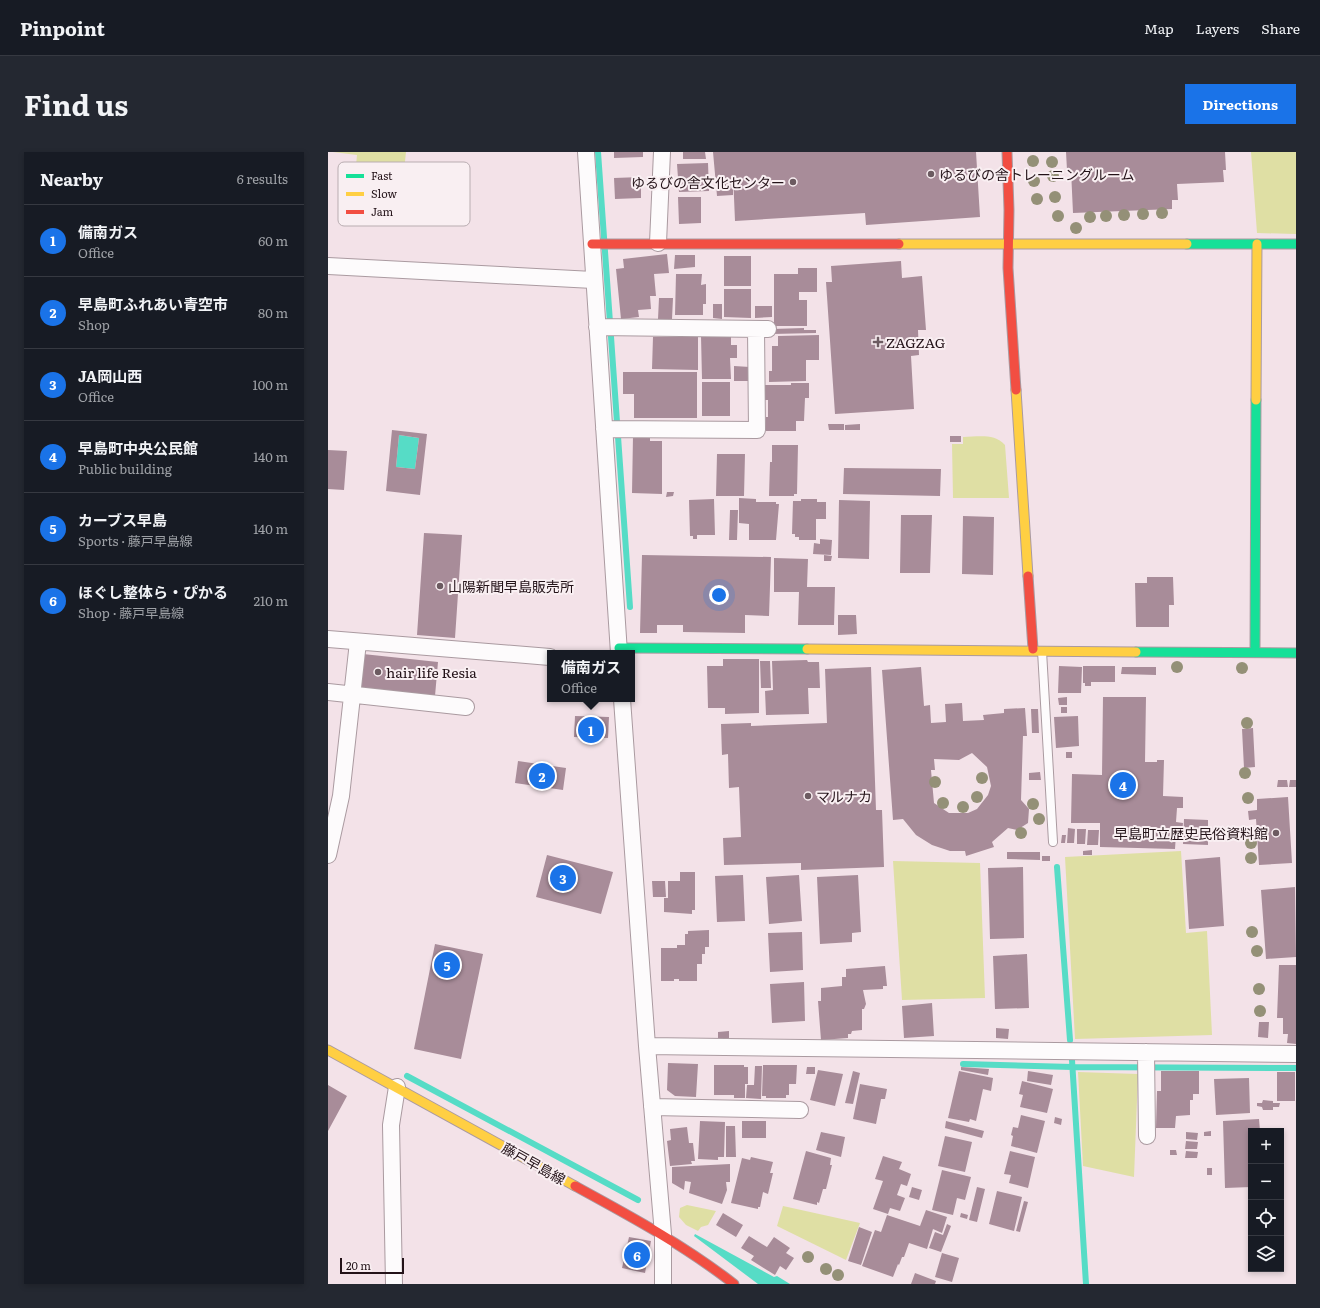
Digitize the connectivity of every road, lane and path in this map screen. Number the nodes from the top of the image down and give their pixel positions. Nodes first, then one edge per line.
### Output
1 (586, 152) edge
2 (662, 152) edge
3 (1007, 152) edge
4 (658, 243) junction
5 (1008, 243) junction
6 (594, 244) junction
7 (1257, 244) junction
8 (1296, 244) edge
9 (328, 266) edge
10 (593, 280) junction
11 (606, 327) junction
12 (613, 429) junction
13 (328, 639) edge
14 (358, 642) junction
15 (1037, 649) junction
16 (619, 650) edge
17 (1255, 652) junction
18 (1296, 653) edge
19 (547, 657) edge
20 (328, 692) edge
21 (352, 694) junction
22 (622, 702) edge
23 (466, 707) dead end
24 (1053, 842) dead end
25 (328, 855) edge
26 (647, 1046) junction
27 (328, 1050) edge
28 (1296, 1054) edge
29 (1146, 1062) junction
30 (397, 1087) junction
31 (652, 1107) junction
32 (800, 1110) dead end
33 (1147, 1136) dead end
34 (663, 1234) junction
35 (394, 1284) edge
36 (663, 1284) edge
37 (734, 1284) edge

1 - 6 street
2 - 4 street
3 - 5 street
4 - 5 street
4 - 6 street
5 - 7 street
5 - 15 street
6 - 10 street
7 - 8 street
7 - 17 street
9 - 10 street
10 - 11 street
11 - 12 street
11 - 12 street
12 - 16 street
13 - 14 street
14 - 19 street
14 - 21 street
15 - 16 street
15 - 17 street
15 - 24 lane
17 - 18 street
20 - 21 street
21 - 23 street
21 - 25 street
22 - 26 street
26 - 29 street
26 - 31 street
27 - 30 street, 藤戸早島線
28 - 29 street
29 - 33 street
30 - 34 street, 藤戸早島線
30 - 35 street
31 - 32 street
31 - 34 street
34 - 36 street
34 - 37 street, 藤戸早島線

